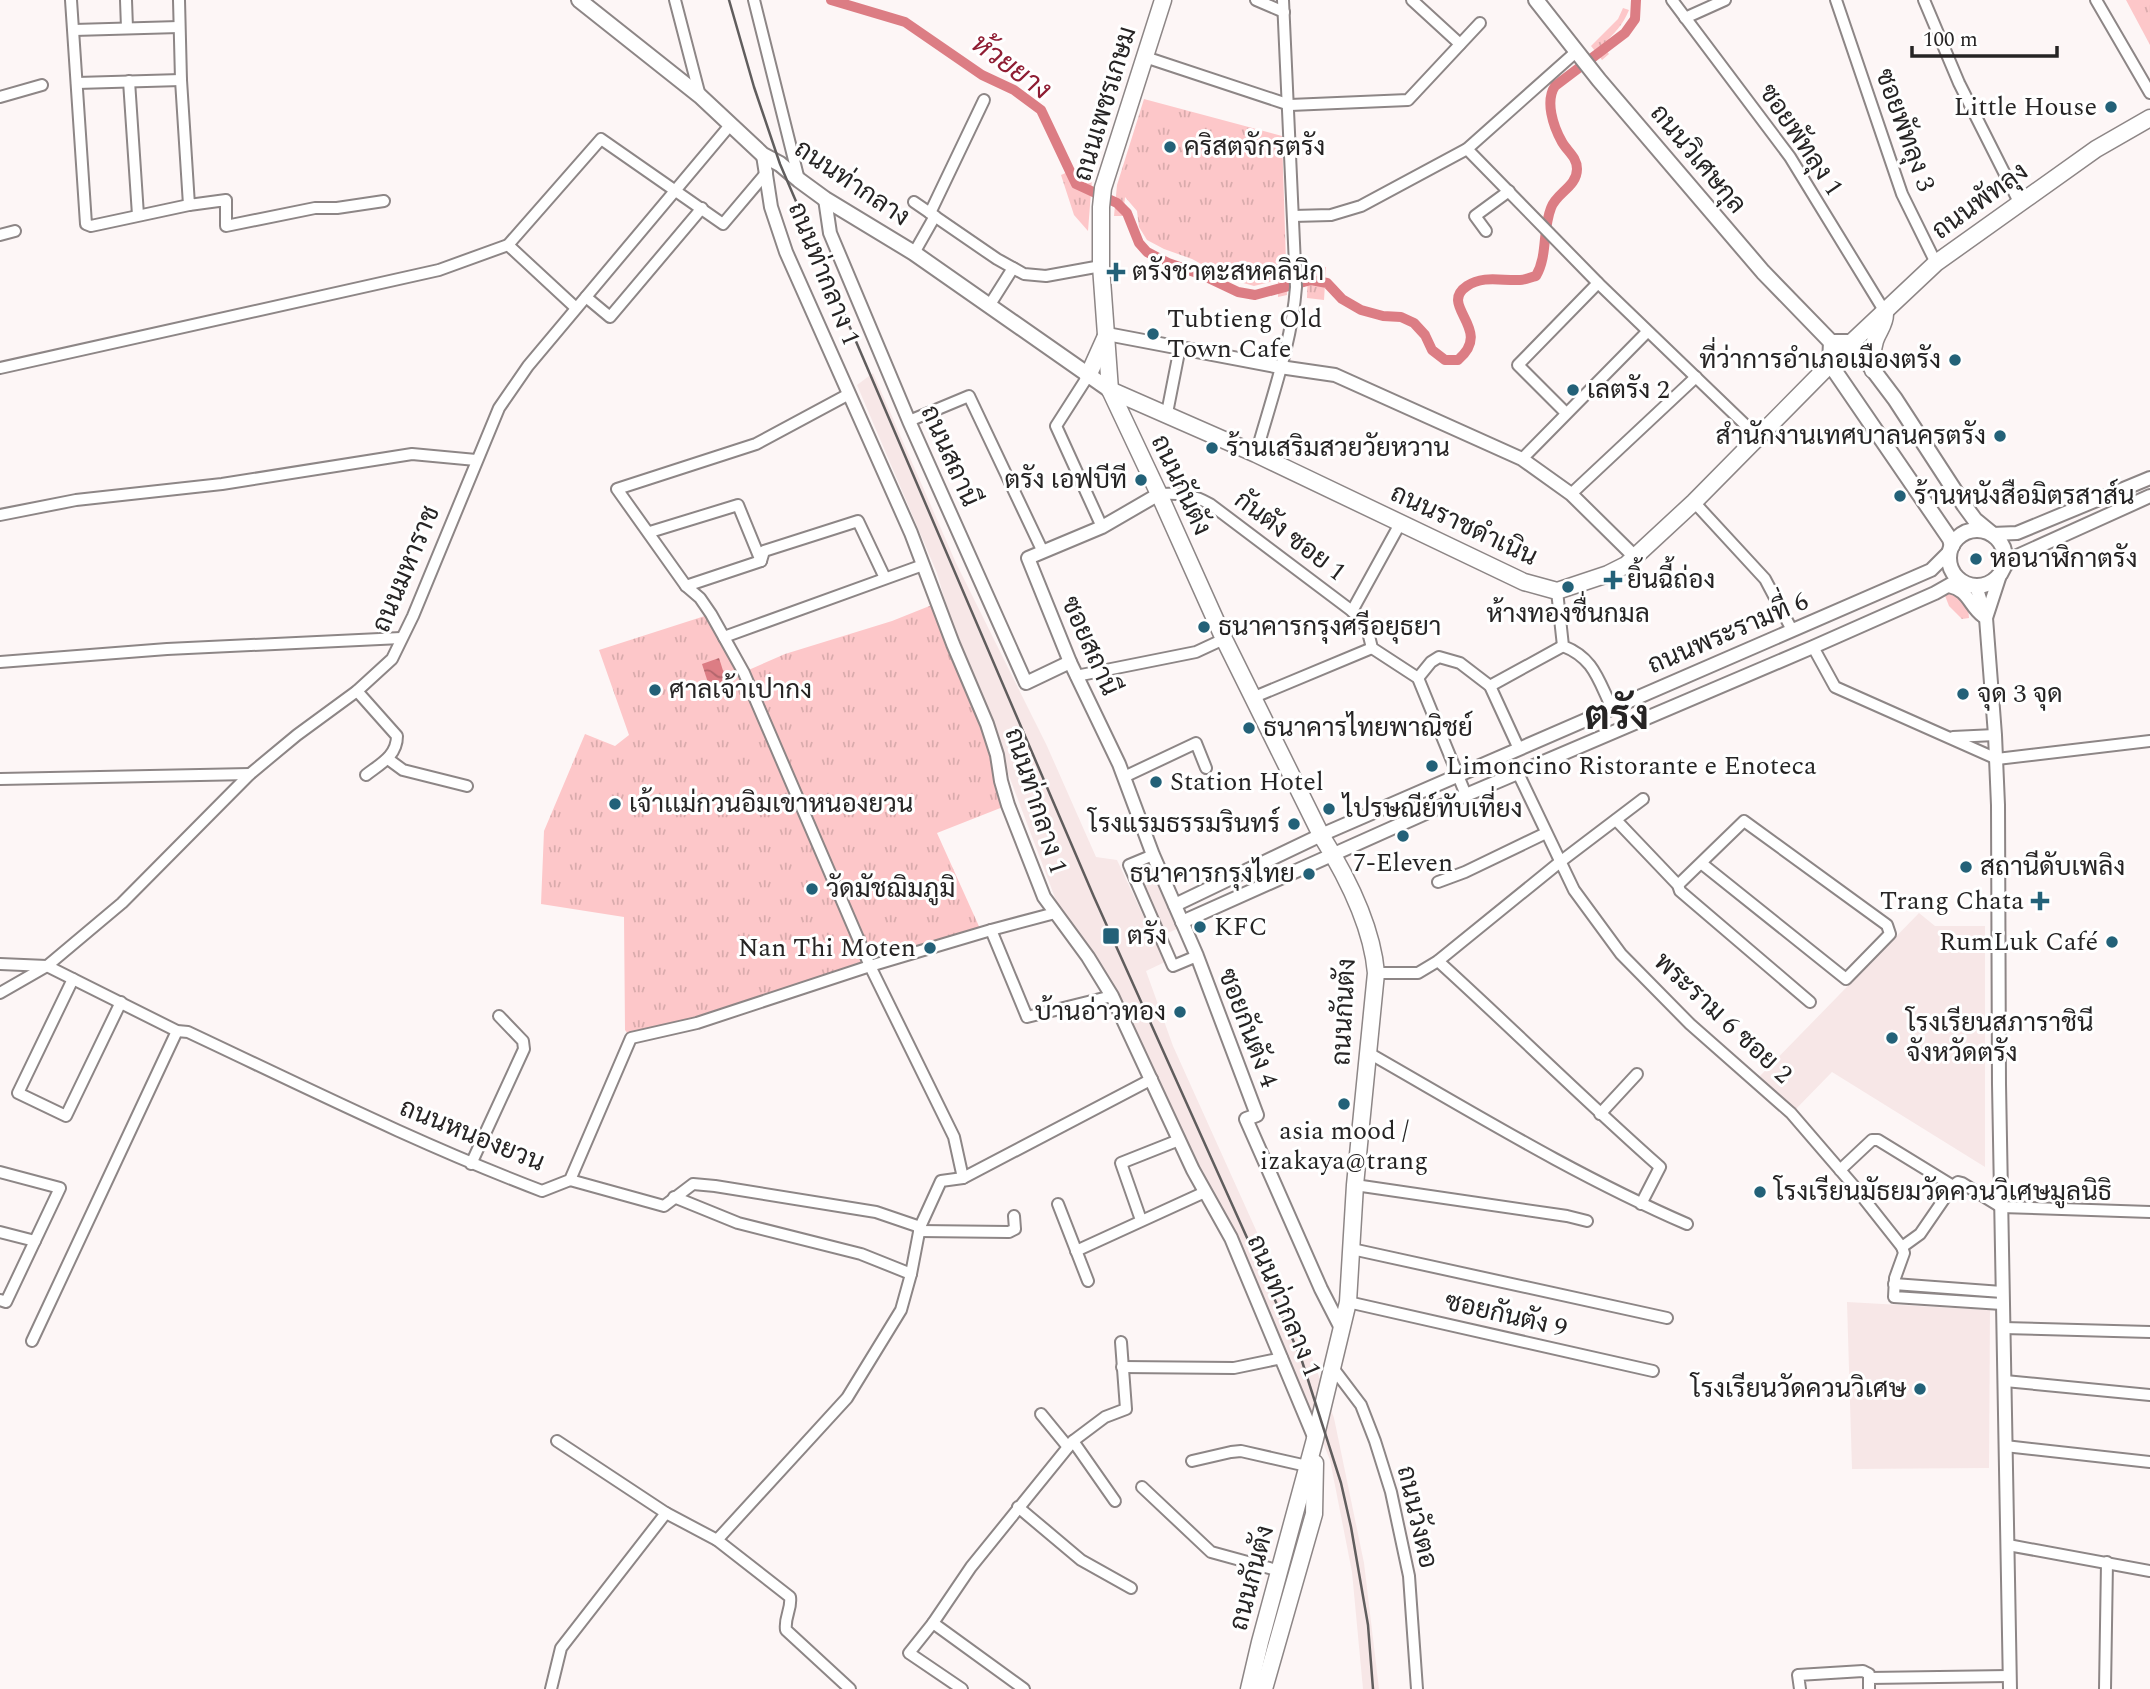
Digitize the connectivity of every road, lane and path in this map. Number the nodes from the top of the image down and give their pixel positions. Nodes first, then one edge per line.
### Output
1 (71, 0) edge
2 (126, 0) edge
3 (179, 0) edge
4 (579, 0) edge
5 (675, 0) edge
6 (754, 0) edge
7 (1163, 0) edge
8 (1256, 0) edge
9 (1283, 0) edge
10 (1412, 0) edge
11 (1536, 0) edge
12 (1672, 0) edge
13 (1725, 0) edge
14 (1836, 0) edge
15 (1924, 0) edge
16 (2096, 0) edge
17 (1284, 12) junction
18 (1685, 18) junction
19 (1480, 23) dead end
20 (179, 27) junction
21 (127, 29) junction
22 (74, 30) junction
23 (1460, 44) junction
24 (1577, 51) junction
25 (1145, 57) junction
26 (181, 80) junction
27 (129, 81) junction
28 (76, 83) junction
29 (42, 85) dead end
30 (2150, 93) edge
31 (700, 96) junction
32 (0, 97) edge
33 (984, 100) dead end
34 (1290, 105) junction
35 (2150, 118) edge
36 (731, 124) junction
37 (1467, 149) junction
38 (763, 155) junction
39 (767, 172) junction
40 (799, 180) junction
41 (676, 190) junction
42 (1509, 191) junction
43 (825, 199) junction
44 (384, 201) dead end
45 (914, 202) dead end
46 (2019, 202) junction
47 (189, 205) junction
48 (702, 208) junction
49 (932, 214) junction
50 (138, 215) junction
51 (1293, 216) junction
52 (1486, 231) dead end
53 (15, 232) dead end
54 (0, 235) edge
55 (508, 245) junction
56 (914, 253) junction
57 (1936, 262) junction
58 (1101, 266) junction
59 (1013, 268) junction
60 (1598, 283) junction
61 (586, 297) junction
62 (989, 306) junction
63 (576, 309) junction
64 (1885, 312) junction
65 (1647, 332) junction
66 (1107, 334) junction
67 (1831, 342) junction
68 (1852, 342) junction
69 (1180, 346) junction
70 (1830, 365) junction
71 (1280, 367) junction
72 (0, 368) edge
73 (1873, 370) junction
74 (1088, 376) junction
75 (1696, 377) junction
76 (1110, 390) junction
77 (849, 394) junction
78 (1141, 403) junction
79 (1167, 413) junction
80 (1566, 413) junction
81 (909, 421) junction
82 (1130, 432) junction
83 (1759, 438) junction
84 (1256, 454) junction
85 (1522, 458) junction
86 (476, 460) junction
87 (2150, 478) edge
88 (1159, 494) junction
89 (1571, 494) junction
90 (2150, 496) edge
91 (1693, 502) junction
92 (0, 515) edge
93 (1401, 522) junction
94 (1102, 527) junction
95 (650, 533) junction
96 (1992, 534) junction
97 (1951, 548) junction
98 (1043, 552) junction
99 (1636, 558) junction
100 (761, 561) junction
101 (923, 565) junction
102 (2001, 571) junction
103 (885, 578) junction
104 (1954, 582) junction
105 (686, 586) junction
106 (1976, 586) junction
107 (1557, 591) junction
108 (1352, 611) junction
109 (1986, 618) junction
110 (1793, 630) junction
111 (724, 637) junction
112 (401, 638) junction
113 (1224, 639) junction
114 (1563, 646) junction
115 (1813, 647) junction
116 (1372, 648) junction
117 (0, 662) edge
118 (1070, 662) junction
119 (1076, 676) junction
120 (1418, 678) junction
121 (1490, 686) junction
122 (357, 691) junction
123 (1252, 698) junction
124 (1612, 708) junction
125 (1995, 735) junction
126 (1950, 737) junction
127 (2150, 741) edge
128 (1513, 751) junction
129 (388, 759) junction
130 (1997, 759) junction
131 (1206, 768) dead end
132 (1518, 773) junction
133 (250, 775) junction
134 (366, 775) dead end
135 (1457, 775) junction
136 (1124, 777) junction
137 (0, 779) edge
138 (467, 786) dead end
139 (1466, 795) junction
140 (1643, 799) dead end
141 (1616, 820) junction
142 (1546, 833) junction
143 (1321, 835) junction
144 (1333, 853) junction
145 (1153, 855) junction
146 (1560, 862) junction
147 (1701, 863) junction
148 (1438, 882) dead end
149 (1678, 885) junction
150 (1167, 887) joint
151 (1175, 905) junction
152 (1055, 913) junction
153 (1182, 922) junction
154 (991, 930) junction
155 (1197, 956) junction
156 (1438, 961) junction
157 (0, 964) edge
158 (47, 966) junction
159 (870, 966) junction
160 (1376, 973) junction
161 (73, 979) junction
162 (0, 993) edge
163 (1112, 996) junction
164 (121, 1002) junction
165 (1810, 1002) dead end
166 (499, 1016) dead end
167 (177, 1031) junction
168 (1367, 1052) junction
169 (1637, 1074) dead end
170 (1152, 1079) junction
171 (1600, 1114) junction
172 (1179, 1140) junction
173 (471, 1164) junction
174 (1840, 1170) junction
175 (0, 1172) edge
176 (963, 1178) junction
177 (570, 1180) junction
178 (1355, 1185) junction
179 (1953, 1186) junction
180 (1205, 1192) junction
181 (674, 1197) junction
182 (1058, 1204) dead end
183 (1641, 1204) junction
184 (2001, 1207) junction
185 (2150, 1212) edge
186 (1014, 1216) dead end
187 (1141, 1220) junction
188 (1587, 1221) dead end
189 (1687, 1224) dead end
190 (920, 1229) junction
191 (0, 1232) edge
192 (35, 1241) junction
193 (1902, 1247) junction
194 (1352, 1248) junction
195 (1076, 1251) junction
196 (911, 1274) junction
197 (1088, 1281) dead end
198 (2002, 1298) junction
199 (0, 1300) edge
200 (1348, 1302) junction
201 (1667, 1318) dead end
202 (2003, 1328) junction
203 (1342, 1330) junction
204 (2150, 1332) edge
205 (32, 1341) dead end
206 (1121, 1342) dead end
207 (1282, 1359) junction
208 (1122, 1367) junction
209 (1333, 1368) junction
210 (1654, 1371) dead end
211 (2005, 1381) junction
212 (2150, 1395) edge
213 (1041, 1414) dead end
214 (1315, 1439) junction
215 (557, 1441) dead end
216 (1071, 1444) junction
217 (2006, 1446) junction
218 (1192, 1461) dead end
219 (2150, 1462) edge
220 (1307, 1466) junction
221 (1142, 1487) dead end
222 (1115, 1501) dead end
223 (1018, 1507) junction
224 (666, 1513) junction
225 (717, 1540) junction
226 (2008, 1545) junction
227 (2107, 1562) junction
228 (1280, 1571) junction
229 (2150, 1571) edge
230 (1131, 1588) dead end
231 (933, 1623) junction
232 (1926, 1676) junction
233 (2009, 1682) edge
234 (1869, 1684) edge
235 (551, 1689) edge
236 (850, 1689) edge
237 (962, 1689) edge
238 (1024, 1689) edge
239 (1249, 1689) edge
240 (1264, 1689) edge
241 (1416, 1689) edge
242 (1800, 1689) edge
243 (1926, 1689) edge
244 (2105, 1689) edge

1 - 22 street
2 - 21 street
3 - 20 street
4 - 31 main road, ถนนท่ากลาง
5 - 31 street
6 - 40 street
7 - 25 main road, ถนนเพชรเกษม
8 - 17 street
9 - 17 street
10 - 23 street
11 - 24 main road, ถนนวิเศษกุล
12 - 18 street, ซอยพัทลุง 1
13 - 18 street
14 - 57 street, ซอยพัทลุง 3
15 - 46 street
16 - 30 street
17 - 34 street
18 - 64 street, ซอยพัทลุง 1
19 - 23 street
20 - 21 street
20 - 26 street
21 - 22 street
22 - 28 street
23 - 34 street
24 - 37 street
24 - 67 main road, ถนนวิเศษกุล
25 - 34 street
25 - 58 main road, ถนนเพชรเกษม
26 - 27 street
26 - 47 street
27 - 28 street
27 - 50 street
28 - 50 street
29 - 32 street
31 - 36 main road, ถนนท่ากลาง
33 - 49 street
34 - 51 street
35 - 46 main road, ถนนพัทลุง
36 - 38 main road, ถนนท่ากลาง
36 - 41 street, ถนนมหาราช
37 - 42 street
37 - 51 street
38 - 39 street, ถนนท่ากลาง 1
38 - 40 main road, ถนนท่ากลาง
39 - 48 street
39 - 77 street, ถนนท่ากลาง 1
40 - 43 main road, ถนนท่ากลาง
41 - 48 street
41 - 55 street
41 - 61 street, ถนนมหาราช
42 - 52 street
42 - 60 street
43 - 56 main road, ถนนท่ากลาง
43 - 81 street, ถนนสถานี
44 - 47 street
45 - 49 street
46 - 57 main road, ถนนพัทลุง
47 - 50 street
48 - 61 street
49 - 56 street
49 - 59 street
51 - 71 street
53 - 54 street
55 - 63 street
55 - 72 street
56 - 62 main road, ถนนท่ากลาง
57 - 64 main road, ถนนพัทลุง
58 - 59 street
58 - 66 main road, ถนนเพชรเกษม
59 - 62 street
60 - 65 street
60 - 80 street
61 - 63 street, ถนนมหาราช
62 - 74 main road, ถนนท่ากลาง
63 - 86 street, ถนนมหาราช
64 - 68 main road, ถนนพัทลุง
64 - 73 main road
65 - 75 street
65 - 80 street
66 - 69 street
66 - 74 main road
66 - 76 main road, ถนนเพชรเกษม
67 - 68 main road
67 - 70 main road
68 - 70 main road, ถนนราชดำเนิน
68 - 73 main road
69 - 71 street
69 - 79 street
70 - 83 main road, ถนนราชดำเนิน
70 - 97 main road
71 - 84 street
71 - 85 street
73 - 96 main road
74 - 76 main road, ถนนท่ากลาง
74 - 94 street
75 - 83 street
75 - 89 street
76 - 78 main road, ถนนราชดำเนิน
76 - 82 main road, ถนนกันตัง
77 - 95 street
77 - 101 street, ถนนท่ากลาง 1
78 - 79 main road, ถนนราชดำเนิน
78 - 82 main road
79 - 84 main road, ถนนราชดำเนิน
80 - 85 street
81 - 98 street
81 - 118 street, ถนนสถานี
82 - 88 main road, ถนนกันตัง
83 - 91 main road, ถนนราชดำเนิน
84 - 93 main road, ถนนราชดำเนิน
85 - 89 street
86 - 92 street
86 - 112 street, ถนนมหาราช
87 - 96 street
88 - 94 street
88 - 108 street, กันตัง ซอย 1
88 - 113 main road, ถนนกันตัง
89 - 99 street
90 - 102 street
91 - 99 main road, ถนนราชดำเนิน
91 - 110 street
93 - 107 main road, ถนนราชดำเนิน
93 - 108 street
94 - 98 street
95 - 100 street
95 - 105 street
96 - 97 main road
96 - 102 main road
97 - 104 main road
97 - 110 street, ถนนพระรามที่ 6
98 - 118 street, ซอยสถานี
99 - 107 main road, ถนนราชดำเนิน
100 - 103 street
100 - 105 street
101 - 103 street
101 - 152 street, ถนนท่ากลาง 1
102 - 106 main road
102 - 109 street
103 - 111 street
104 - 106 main road
104 - 109 street
104 - 115 street, ถนนพระรามที่ 6
105 - 111 street
106 - 109 street
107 - 114 street
108 - 116 street
109 - 125 street
110 - 124 street, ถนนพระรามที่ 6
111 - 159 street
112 - 117 street
112 - 122 street, ถนนมหาราช
113 - 119 street
113 - 123 main road, ถนนกันตัง
114 - 121 street
114 - 124 street
115 - 126 street
115 - 132 street, ถนนพระรามที่ 6
116 - 120 street
116 - 123 street
118 - 119 street, ซอยสถานี
119 - 136 street, ซอยสถานี
120 - 121 street
120 - 135 street
121 - 128 street
122 - 129 street
122 - 133 street, ถนนมหาราช
123 - 143 main road, ถนนกันตัง
124 - 128 street, ถนนพระรามที่ 6
125 - 126 street
125 - 130 street
126 - 130 street
127 - 130 street
128 - 132 street
128 - 135 street, ถนนพระรามที่ 6
129 - 134 street
129 - 138 street
130 - 184 street
131 - 136 street
132 - 139 street, ถนนพระรามที่ 6
132 - 142 street, พระราม 6 ซอย 2
133 - 137 street
133 - 158 street, ถนนมหาราช
135 - 139 street
135 - 143 street, ถนนพระรามที่ 6
136 - 145 street, ซอยสถานี
139 - 144 street, ถนนพระรามที่ 6
140 - 141 street
141 - 146 street
141 - 149 street
142 - 146 street, พระราม 6 ซอย 2
142 - 148 street
143 - 144 main road, ถนนกันตัง
143 - 151 street, ถนนพระรามที่ 6
144 - 153 street, ถนนพระรามที่ 6
144 - 160 main road, ถนนกันตัง
145 - 150 street, ซอยสถานี
145 - 155 street
146 - 156 street
146 - 174 street, พระราม 6 ซอย 2
147 - 147 street
147 - 149 street
149 - 165 street
150 - 151 street, ซอยกันตัง 4
151 - 153 street, ซอยกันตัง 4
152 - 154 street, ถนนหนองยวน
152 - 163 street, ถนนท่ากลาง 1
153 - 155 street, ซอยกันตัง 4
154 - 159 street, ถนนหนองยวน
154 - 163 street
155 - 203 street, ซอยกันตัง 4
156 - 160 street
156 - 171 street
157 - 158 street
158 - 161 street, ถนนหนองยวน
158 - 162 street, ถนนมหาราช
159 - 176 street
159 - 177 street, ถนนหนองยวน
160 - 168 main road, ถนนกันตัง
161 - 164 street, ถนนหนองยวน
161 - 164 street
163 - 170 street, ถนนท่ากลาง 1
164 - 167 street, ถนนหนองยวน
166 - 173 street
167 - 173 street, ถนนหนองยวน
167 - 205 street
168 - 178 main road, ถนนกันตัง
168 - 183 street
169 - 171 street
170 - 172 street, ถนนท่ากลาง 1
170 - 176 street
171 - 183 street
172 - 180 street, ถนนท่ากลาง 1
172 - 187 street
173 - 177 street, ถนนหนองยวน
174 - 179 street
174 - 193 street, พระราม 6 ซอย 2
175 - 192 street
176 - 190 street
177 - 181 street
178 - 188 street
178 - 194 main road, ถนนกันตัง
179 - 184 street
179 - 193 street
180 - 187 street
180 - 207 street, ถนนท่ากลาง 1
181 - 190 street
181 - 196 street
182 - 195 street
183 - 189 street
184 - 185 street
184 - 198 street
186 - 190 street
187 - 195 street
190 - 196 street
191 - 192 street
192 - 199 street
193 - 198 street
194 - 200 main road, ถนนกันตัง
194 - 201 street
195 - 197 street
196 - 225 street
198 - 202 street
200 - 203 main road, ถนนกันตัง
200 - 210 street, ซอยกันตัง 9
202 - 204 street
202 - 211 street
203 - 209 main road, ถนนกันตัง
206 - 208 street
207 - 208 street
207 - 214 street, ถนนท่ากลาง 1
208 - 216 street
209 - 214 main road, ถนนกันตัง
209 - 241 street, ถนนวังตอ
211 - 212 street
211 - 217 street
213 - 216 street
214 - 220 main road, ถนนกันตัง
214 - 240 main road, ถนนกันตัง
215 - 224 street
216 - 222 street
216 - 223 street
217 - 219 street
217 - 226 street
218 - 220 street
220 - 228 main road, ถนนกันตัง
221 - 228 street
223 - 230 street
223 - 231 street
224 - 225 street
224 - 235 street
225 - 236 street
226 - 227 street
226 - 233 street
227 - 229 street
227 - 244 street
228 - 239 main road, ถนนกันตัง
231 - 237 street
231 - 238 street
232 - 233 street
232 - 234 street
232 - 243 street
234 - 242 street

